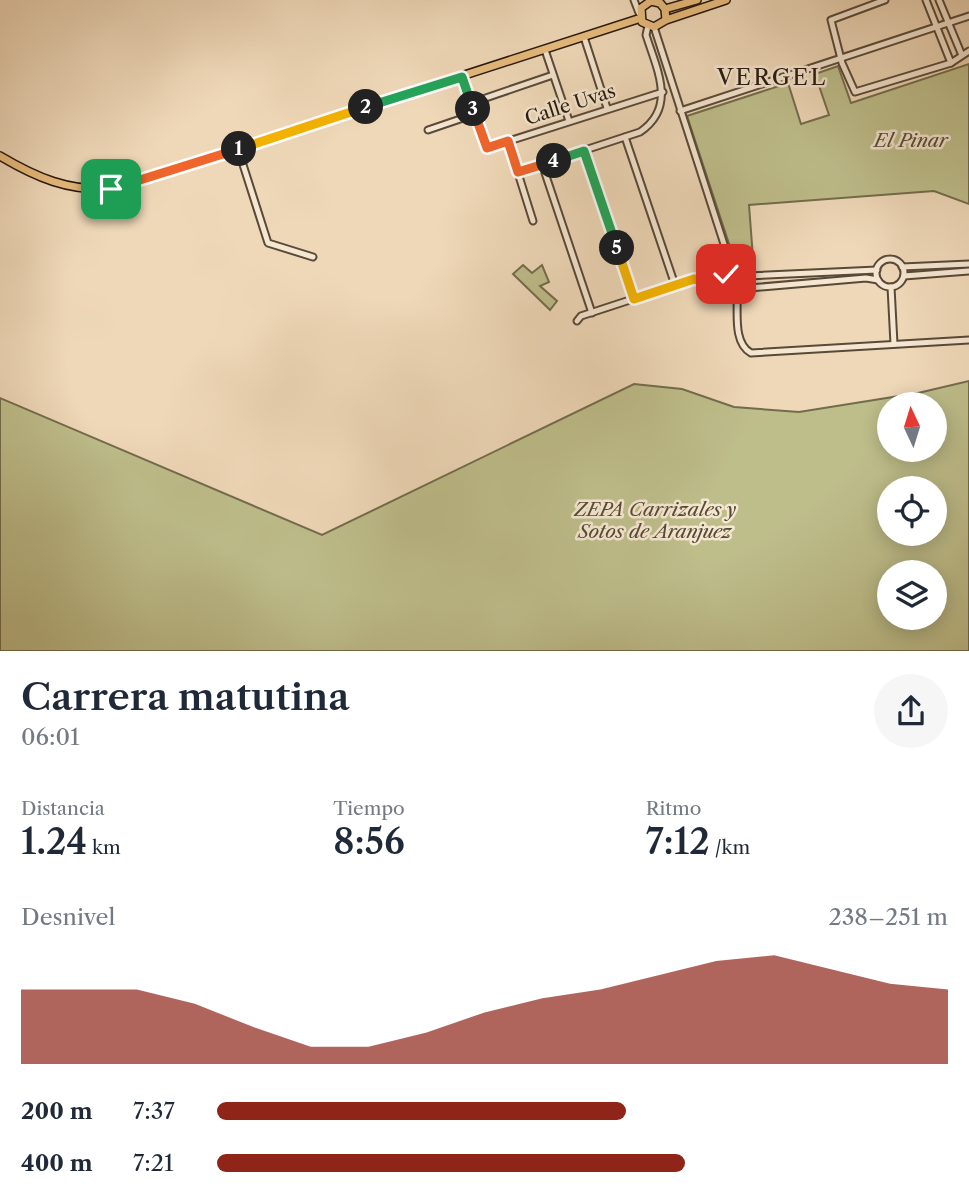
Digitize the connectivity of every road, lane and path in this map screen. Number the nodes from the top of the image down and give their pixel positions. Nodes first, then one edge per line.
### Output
1 (634, 0) edge
2 (697, 0) edge
3 (726, 0) edge
4 (885, 0) edge
5 (926, 0) edge
6 (939, 0) edge
7 (643, 1) edge
8 (685, 2) edge
9 (666, 9) junction
10 (640, 16) junction
11 (969, 16) edge
12 (666, 20) junction
13 (948, 23) junction
14 (936, 25) junction
15 (651, 27) junction
16 (584, 37) junction
17 (545, 50) junction
18 (969, 51) edge
19 (961, 54) junction
20 (841, 57) junction
21 (950, 63) junction
22 (553, 75) junction
23 (462, 77) junction
24 (663, 92) junction
25 (471, 103) junction
26 (607, 108) junction
27 (680, 111) junction
28 (475, 114) junction
29 (569, 121) junction
30 (428, 130) dead end
31 (625, 137) junction
32 (508, 141) junction
33 (238, 149) junction
34 (584, 151) junction
35 (0, 156) edge
36 (542, 164) junction
37 (518, 172) junction
38 (533, 220) dead end
39 (313, 257) dead end
40 (969, 264) edge
41 (902, 267) junction
42 (732, 270) junction
43 (877, 270) junction
44 (969, 271) edge
45 (748, 276) junction
46 (904, 276) junction
47 (878, 280) junction
48 (675, 285) junction
49 (723, 285) junction
50 (891, 287) junction
51 (749, 288) junction
52 (737, 296) junction
53 (634, 299) junction
54 (592, 313) junction
55 (577, 321) dead end
56 (969, 340) edge
57 (894, 344) junction

1 - 10 street
2 - 8 main road
3 - 12 main road
4 - 20 street
5 - 14 street
6 - 13 street
7 - 9 main road
7 - 10 main road
8 - 9 main road
9 - 12 main road
10 - 15 main road
10 - 16 main road
11 - 13 street
12 - 15 main road
13 - 14 street
13 - 19 street
14 - 20 street
14 - 21 street
15 - 24 street
15 - 27 street
16 - 17 main road
16 - 26 street
17 - 22 street
17 - 23 main road
18 - 19 street
19 - 21 street
20 - 21 street
20 - 27 street
22 - 25 street
22 - 29 street
23 - 25 street
23 - 33 main road
24 - 26 street, Calle Uvas
24 - 31 street
25 - 28 street
26 - 29 street, Calle Uvas
27 - 42 street
28 - 30 street
28 - 32 street, Calle Uvas
29 - 32 street, Calle Uvas
31 - 34 street
31 - 48 street
32 - 37 street
33 - 35 main road
33 - 39 street
34 - 36 street
34 - 53 street
36 - 37 street
36 - 54 street
37 - 38 street
40 - 41 street
41 - 43 street
41 - 46 street
42 - 45 street
42 - 49 street
43 - 45 street
43 - 47 street
44 - 46 street
45 - 51 street
46 - 50 street
47 - 50 street
47 - 51 street
48 - 49 street
48 - 53 street
49 - 52 street
50 - 57 street
51 - 52 street
52 - 57 street
53 - 54 street
54 - 55 street
56 - 57 street

